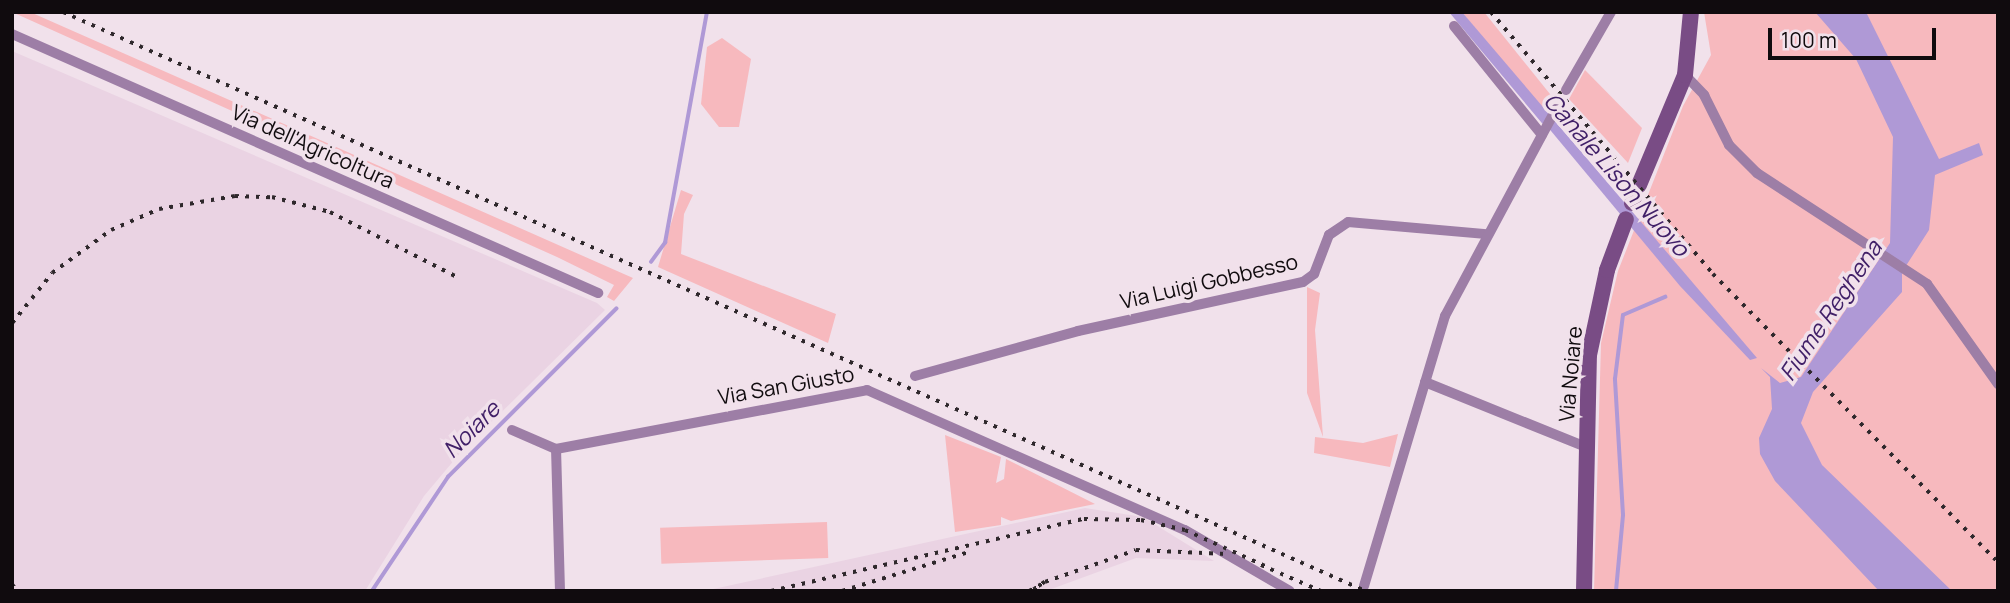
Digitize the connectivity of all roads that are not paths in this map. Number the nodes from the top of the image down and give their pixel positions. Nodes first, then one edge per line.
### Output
1 (1611, 12) edge
2 (1691, 12) edge
3 (1454, 26) dead end
4 (12, 34) edge
5 (1685, 75) junction
6 (1566, 90) dead end
7 (1556, 109) dead end
8 (1543, 133) junction
9 (1635, 195) dead end
10 (1626, 219) dead end
11 (1486, 234) junction
12 (598, 293) dead end
13 (915, 376) dead end
14 (1425, 382) junction
15 (1998, 384) edge
16 (512, 430) dead end
17 (1586, 447) junction
18 (556, 449) junction
19 (1364, 586) dead end
20 (560, 591) edge
21 (1290, 591) edge
22 (1584, 591) edge

1 - 6 street
2 - 5 street
3 - 8 street
4 - 12 street, Via dell'Agricoltura
5 - 9 street
5 - 15 street
7 - 8 street
8 - 11 street
10 - 17 street, Via Noiare
11 - 13 street, Via Luigi Gobbesso
11 - 14 street
14 - 17 street, Via Noiare
14 - 19 street
16 - 18 street
17 - 22 street
18 - 20 street
18 - 21 street, Via San Giusto

